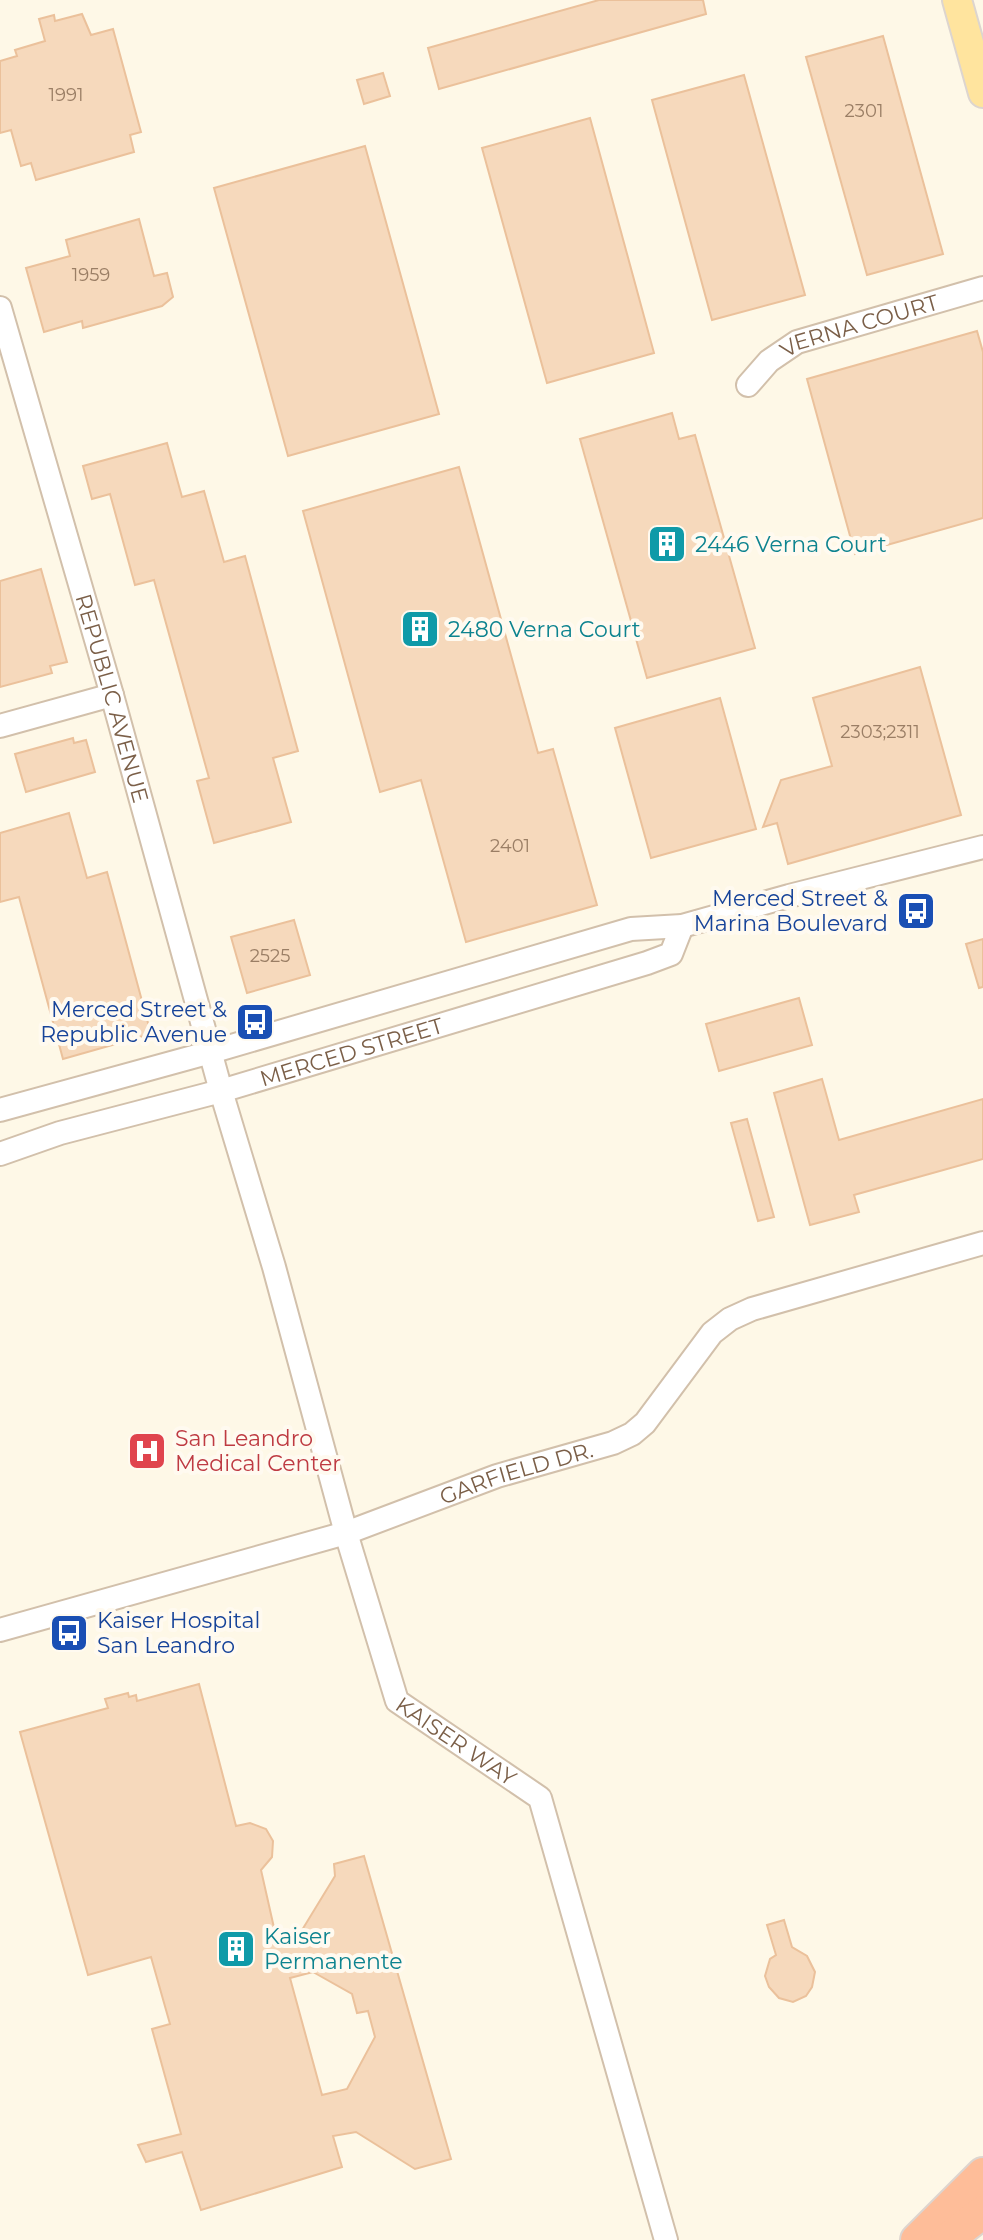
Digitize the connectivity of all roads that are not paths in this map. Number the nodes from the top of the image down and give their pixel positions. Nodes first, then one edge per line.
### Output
1 (957, 0) edge
2 (983, 93) edge
3 (983, 288) edge
4 (0, 308) edge
5 (748, 385) dead end
6 (112, 695) junction
7 (0, 726) edge
8 (983, 847) edge
9 (682, 926) junction
10 (211, 1052) junction
11 (221, 1091) junction
12 (0, 1110) edge
13 (0, 1154) edge
14 (983, 1243) edge
15 (346, 1533) junction
16 (0, 1630) edge
17 (983, 2174) edge
18 (983, 2212) edge
19 (666, 2240) edge
20 (917, 2240) edge
21 (947, 2240) edge

1 - 2 main road
3 - 5 street, VERNA COURT
4 - 6 street, REPUBLIC AVENUE
6 - 7 street
6 - 10 street, REPUBLIC AVENUE
8 - 9 street, MERCED STREET
9 - 10 street, MERCED STREET
9 - 11 street, MERCED STREET
10 - 11 street, REPUBLIC AVENUE
10 - 12 street, MERCED STREET
11 - 13 street, MERCED STREET
11 - 15 street, KAISER WAY
14 - 15 street, GARFIELD DR.
15 - 16 street, GARFIELD DR.
15 - 19 street, KAISER WAY
17 - 20 highway
18 - 21 highway

